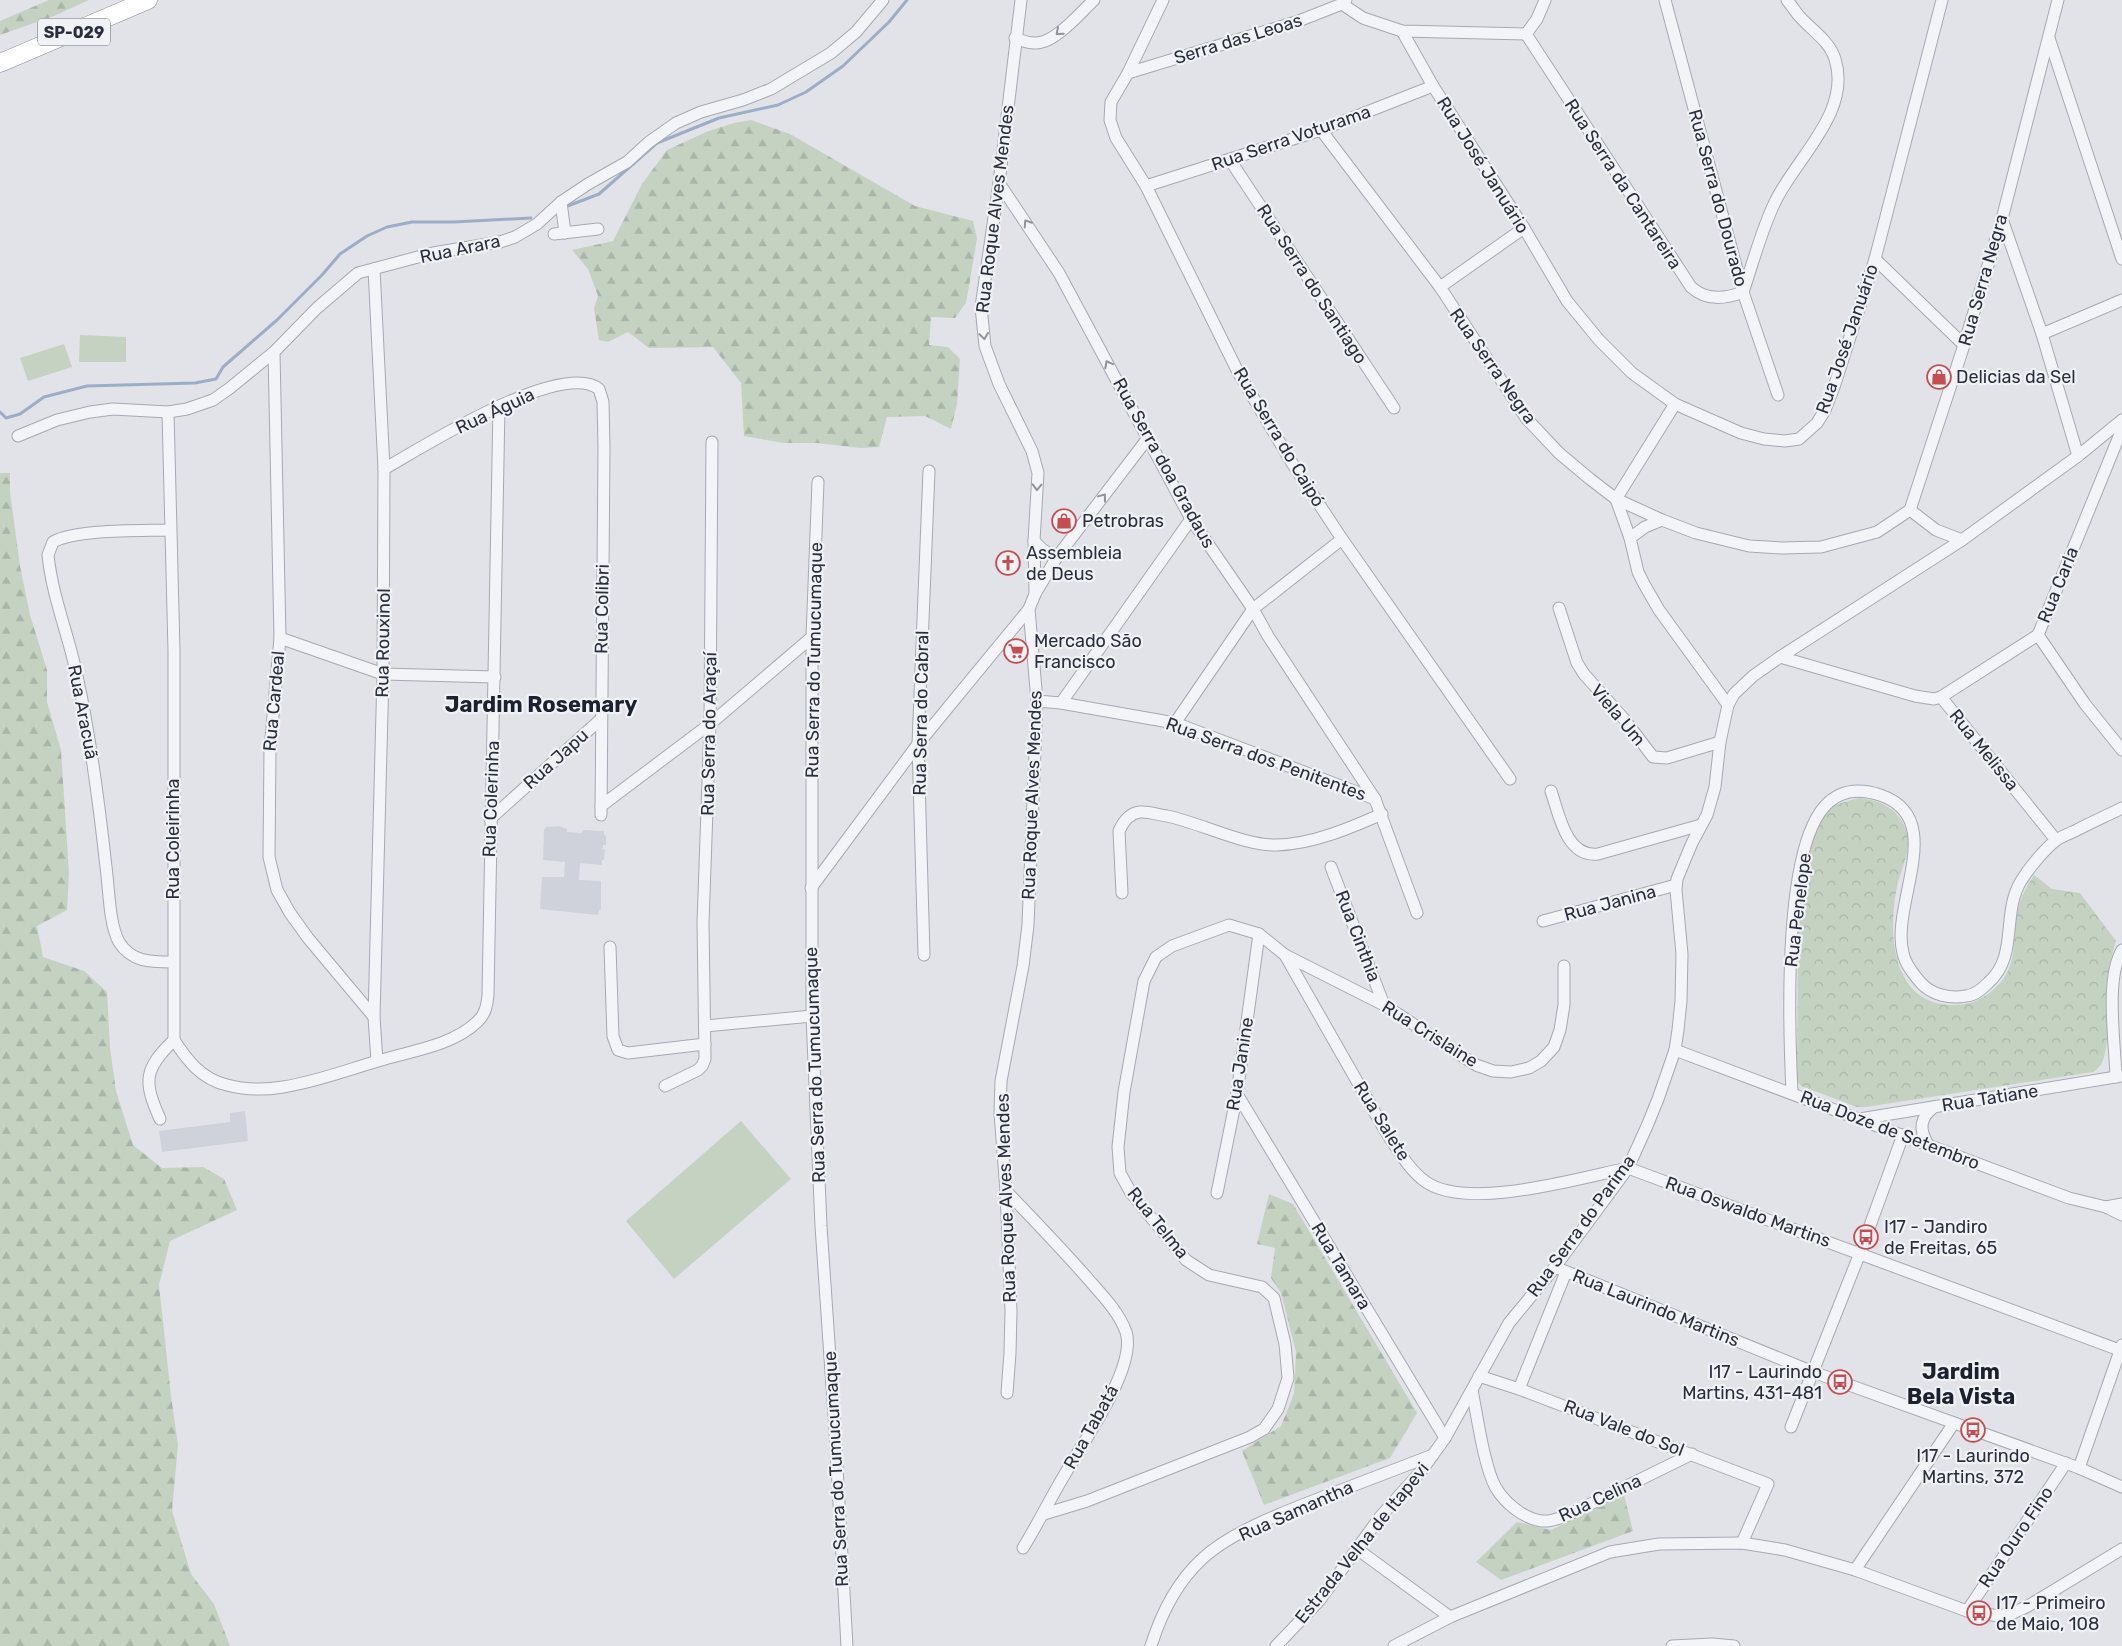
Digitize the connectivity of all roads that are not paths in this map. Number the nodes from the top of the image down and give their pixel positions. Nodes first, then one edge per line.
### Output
1 (148, 0) edge
2 (883, 0) edge
3 (1020, 0) edge
4 (1094, 0) edge
5 (1163, 0) edge
6 (1545, 0) edge
7 (1666, 0) edge
8 (1787, 0) edge
9 (2058, 0) edge
10 (1940, 1) edge
11 (1344, 2) edge
12 (1402, 31) junction
13 (1526, 34) junction
14 (2049, 36) junction
15 (1015, 38) junction
16 (0, 63) edge
17 (1128, 73) junction
18 (1434, 86) junction
19 (1321, 130) junction
20 (1230, 160) junction
21 (999, 184) junction
22 (1146, 186) junction
23 (561, 202) junction
24 (2002, 219) junction
25 (1524, 228) junction
26 (598, 229) dead end
27 (1874, 259) junction
28 (2122, 259) edge
29 (374, 269) junction
30 (1440, 287) junction
31 (1743, 292) junction
32 (2122, 300) edge
33 (2042, 334) junction
34 (1964, 345) junction
35 (274, 352) junction
36 (1778, 394) dead end
37 (603, 402) joint
38 (1675, 404) junction
39 (499, 406) junction
40 (1394, 408) dead end
41 (168, 412) junction
42 (2122, 420) edge
43 (2122, 428) edge
44 (18, 436) dead end
45 (1148, 438) junction
46 (712, 442) dead end
47 (2078, 456) junction
48 (384, 469) junction
49 (929, 471) dead end
50 (818, 482) dead end
51 (1616, 499) junction
52 (1910, 510) junction
53 (1191, 519) junction
54 (1662, 520) junction
55 (170, 530) junction
56 (1630, 538) junction
57 (1342, 539) junction
58 (1962, 540) junction
59 (1034, 541) junction
60 (1057, 558) junction
61 (1035, 594) junction
62 (1559, 608) dead end
63 (1253, 609) junction
64 (1029, 610) junction
65 (2038, 635) junction
66 (812, 637) junction
67 (280, 638) junction
68 (1780, 657) junction
69 (383, 674) junction
70 (495, 677) junction
71 (1941, 697) junction
72 (1037, 701) junction
73 (1061, 702) junction
74 (1728, 705) junction
75 (601, 719) junction
76 (1175, 723) junction
77 (710, 724) junction
78 (1720, 742) junction
79 (918, 744) junction
80 (2122, 750) edge
81 (1510, 779) dead end
82 (1551, 791) dead end
83 (1375, 799) junction
84 (2122, 808) edge
85 (1382, 814) junction
86 (490, 819) junction
87 (1702, 825) junction
88 (2056, 840) junction
89 (1332, 867) dead end
90 (1676, 885) junction
91 (811, 888) junction
92 (1122, 893) dead end
93 (1417, 913) dead end
94 (1543, 921) dead end
95 (1259, 934) junction
96 (610, 947) dead end
97 (2122, 950) edge
98 (924, 954) dead end
99 (1285, 955) junction
100 (172, 962) junction
101 (1564, 966) dead end
102 (1384, 1005) junction
103 (812, 1016) junction
104 (374, 1017) junction
105 (705, 1026) junction
106 (174, 1040) junction
107 (705, 1044) junction
108 (1675, 1050) junction
109 (377, 1061) junction
110 (2119, 1076) edge
111 (665, 1086) dead end
112 (1792, 1093) junction
113 (1236, 1094) junction
114 (1934, 1107) junction
115 (160, 1119) dead end
116 (1857, 1120) junction
117 (1903, 1135) junction
118 (1927, 1144) junction
119 (1628, 1168) junction
120 (1006, 1191) junction
121 (1217, 1193) dead end
122 (2122, 1204) edge
123 (2106, 1207) junction
124 (2122, 1215) edge
125 (1860, 1253) junction
126 (1561, 1270) junction
127 (2121, 1349) edge
128 (1814, 1372) junction
129 (1479, 1376) junction
130 (1519, 1389) junction
131 (1472, 1390) junction
132 (1007, 1394) dead end
133 (1954, 1423) junction
134 (1791, 1427) dead end
135 (1445, 1438) junction
136 (1692, 1454) junction
137 (1433, 1455) junction
138 (2066, 1463) junction
139 (2079, 1468) junction
140 (2122, 1487) edge
141 (1044, 1514) junction
142 (1742, 1543) junction
143 (1023, 1548) dead end
144 (1357, 1549) junction
145 (2122, 1549) edge
146 (1856, 1570) junction
147 (1967, 1611) junction
148 (1450, 1617) junction
149 (847, 1646) edge
150 (1151, 1646) edge
151 (1276, 1646) edge
152 (1394, 1646) edge
153 (1672, 1646) edge
154 (1734, 1646) edge

1 - 16 highway, SP-029
2 - 23 street, Rua Arara
3 - 15 street, Rua Roque Alves Mendes
4 -> 15 street
5 - 17 street, Rua Serra do Caipó
6 - 13 street
7 - 31 street, Rua Serra do Dourado
8 - 31 street
9 - 14 street, Rua Serra Negra
10 - 27 street, Rua José Januário
11 - 12 street
11 - 17 street, Serra das Leoas
12 - 13 street
12 - 18 street, Rua José Januário
13 - 31 street, Rua Serra da Cantareira
14 - 24 street, Rua Serra Negra
14 - 28 street
15 - 21 street, Rua Roque Alves Mendes
17 - 22 street, Rua Serra do Caipó
18 - 19 street, Rua Serra Voturama
18 - 25 street, Rua José Januário
19 - 20 street, Rua Serra Voturama
19 - 30 street, Rua Serra Negra
20 - 22 street, Rua Serra Voturama
20 - 40 street, Rua Serra do Santiago
45 -> 21 street, Rua Serra doa Gradaus
21 -> 59 street, Rua Roque Alves Mendes
22 - 57 street, Rua Serra do Caipó
23 - 26 street
23 - 29 street, Rua Arara
24 - 33 street
24 - 34 street, Rua Serra Negra
25 - 30 street
25 - 38 street, Rua José Januário
27 - 34 street
27 - 38 street, Rua José Januário
29 - 35 street, Rua Arara
29 - 48 street, Rua Rouxinol
30 - 51 street, Rua Serra Negra
31 - 36 street, Rua Serra do Dourado
32 - 33 street
33 - 47 street
34 - 52 street, Rua Serra Negra
35 - 41 street, Rua Arara
35 - 67 street, Rua Cardeal
37 - 39 street, Rua Águia
37 - 75 street, Rua Colibri
38 - 51 street
39 - 48 street, Rua Águia
39 - 70 street, Rua Colerinha
41 - 44 street, Rua Arara
41 - 55 street, Rua Coleirinha
42 - 47 street
43 - 65 street, Rua Carla
45 - 53 street, Rua Serra doa Gradaus
60 -> 45 street
46 - 77 street, Rua Serra do Araçaí
47 - 58 street
48 - 69 street, Rua Rouxinol
49 - 79 street, Rua Serra do Cabral
50 - 66 street, Rua Serra do Tumucumaque
51 - 54 street, Rua Serra Negra
51 - 56 street
52 - 54 street, Rua Serra Negra
52 - 58 street
53 - 63 street, Rua Serra doa Gradaus
53 - 73 street
54 - 56 street
55 - 100 street, Rua Coleirinha
55 - 100 street, Rua Aracuã
56 - 74 street
57 - 63 street
57 - 81 street, Rua Serra do Caipó
58 - 68 street
59 - 60 street
59 - 61 street, Rua Roque Alves Mendes
60 - 61 street
61 - 64 street, Rua Roque Alves Mendes
62 - 78 street, Viela Um
63 - 76 street
63 - 83 street, Rua Serra doa Gradaus
64 - 72 street, Rua Roque Alves Mendes
64 - 79 street
65 - 71 street, Rua Carla
65 - 80 street
66 - 77 street
66 - 91 street, Rua Serra do Tumucumaque
67 - 69 street
67 - 104 street, Rua Cardeal
68 - 71 street, Rua Melissa
68 - 74 street
69 - 70 street
69 - 104 street, Rua Rouxinol
70 - 86 street, Rua Colerinha
71 - 88 street, Rua Melissa
72 - 73 street, Rua Serra dos Penitentes
72 - 120 street, Rua Roque Alves Mendes
73 - 76 street, Rua Serra dos Penitentes
74 - 78 street, Rua Serra do Parima
75 - 77 street, Rua Colibri
75 - 86 street, Rua Japu
76 - 83 street, Rua Serra dos Penitentes
77 - 105 street, Rua Serra do Araçaí
78 - 87 street, Rua Serra do Parima
79 - 91 street
79 - 98 street, Rua Serra do Cabral
82 - 87 street
83 - 85 street, Rua Serra doa Gradaus
84 - 88 street, Rua Penelope
85 - 92 street
85 - 93 street, Rua Serra doa Gradaus
86 - 109 street, Rua Colerinha
87 - 90 street, Rua Serra do Parima
88 - 112 street, Rua Penelope
89 - 102 street, Rua Cinthia
90 - 94 street, Rua Janina
90 - 108 street, Rua Serra do Parima
91 - 103 street, Rua Serra do Tumucumaque
95 - 99 street, Rua Telma
95 - 113 street, Rua Janine
95 - 141 street, Rua Telma
96 - 107 street
97 - 110 street
99 - 102 street, Rua Crislaine
99 - 119 street, Rua Salete
100 - 106 street, Rua Coleirinha
101 - 102 street, Rua Crislaine
103 - 105 street
103 - 149 street, Rua Serra do Tumucumaque
104 - 109 street, Rua Rouxinol
105 - 107 street, Rua Serra do Araçaí
106 - 109 street
106 - 115 street
107 - 111 street, Rua Serra do Araçaí
108 - 112 street, Rua Doze de Setembro
108 - 119 street, Rua Serra do Parima
110 - 114 street, Rua Tatiane
112 - 116 street, Rua Doze de Setembro
113 - 121 street, Rua Janine
113 - 135 street, Rua Tamara
114 - 116 street, Rua Tatiane
114 - 118 street
116 - 117 street, Rua Doze de Setembro
117 - 118 street, Rua Doze de Setembro
117 - 125 street
118 - 123 street, Rua Doze de Setembro
119 - 125 street, Rua Oswaldo Martins
119 - 126 street, Rua Serra do Parima
120 - 132 street, Rua Roque Alves Mendes
120 - 141 street, Rua Tabatá
122 - 123 street, Rua Doze de Setembro
123 - 124 street, Rua Doze de Setembro
125 - 127 street, Rua Oswaldo Martins
125 - 128 street
126 - 128 street, Rua Laurindo Martins
126 - 129 street, Rua Serra do Parima
126 - 130 street
127 - 139 street
128 - 133 street, Rua Laurindo Martins
128 - 134 street
129 - 130 street, Rua Vale do Sol
129 - 131 street, Rua Serra do Parima
130 - 136 street, Rua Vale do Sol
131 - 135 street, Rua Serra do Parima
131 - 136 street, Rua Celina
133 - 138 street, Rua Laurindo Martins
133 - 146 street
135 - 137 street, Estrada Velha de Itapevi
136 - 142 street, Rua Vale do Sol
137 - 144 street, Estrada Velha de Itapevi
137 - 150 street, Rua Samantha
138 - 139 street, Rua Laurindo Martins
138 - 147 street, Rua Ouro Fino
139 - 140 street, Rua Laurindo Martins
141 - 143 street, Rua Tabatá
142 - 146 street
142 - 148 street
144 - 148 street
144 - 151 street, Estrada Velha de Itapevi
145 - 147 street
146 - 147 street
148 - 152 street
153 - 154 street

